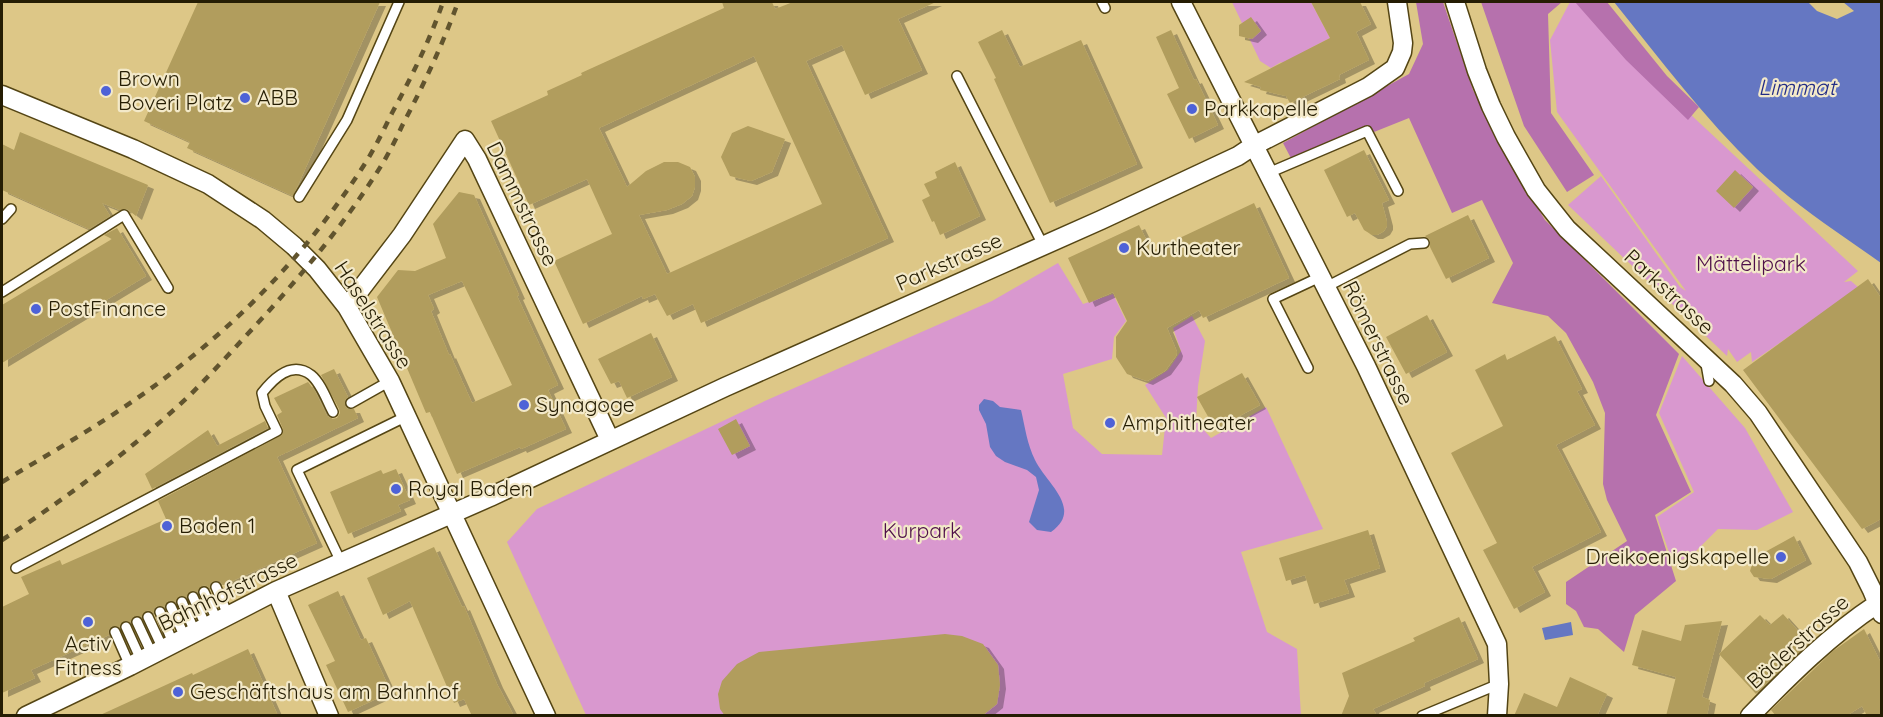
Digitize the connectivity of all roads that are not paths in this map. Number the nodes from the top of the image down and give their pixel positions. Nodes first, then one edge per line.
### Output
1 (399, 2) edge
2 (1397, 2) edge
3 (1455, 2) edge
4 (1186, 5) edge
5 (957, 76) dead end
6 (2, 95) edge
7 (1257, 154) junction
8 (1398, 191) dead end
9 (299, 197) dead end
10 (11, 209) dead end
11 (2, 219) edge
12 (1424, 243) dead end
13 (1043, 245) junction
14 (1323, 282) junction
15 (168, 288) dead end
16 (2, 292) edge
17 (347, 307) junction
18 (1703, 356) junction
19 (1308, 368) dead end
20 (390, 381) junction
21 (1709, 381) dead end
22 (351, 403) dead end
23 (333, 412) dead end
24 (407, 416) junction
25 (610, 440) junction
26 (451, 514) junction
27 (341, 562) junction
28 (16, 567) dead end
29 (216, 587) dead end
30 (276, 591) junction
31 (204, 592) dead end
32 (193, 597) dead end
33 (182, 602) dead end
34 (171, 607) dead end
35 (1879, 609) edge
36 (160, 612) dead end
37 (148, 617) dead end
38 (137, 622) dead end
39 (126, 627) dead end
40 (115, 632) dead end
41 (179, 640) junction
42 (1499, 684) junction
43 (26, 716) edge
44 (329, 716) edge
45 (546, 716) edge
46 (1422, 716) edge
47 (1497, 716) edge
48 (1750, 716) edge

1 - 9 lane
2 - 7 street, Parkstrasse
3 - 18 street, Parkstrasse
4 - 7 street, Römerstrasse
5 - 13 lane
6 - 17 street, Haselstrasse
7 - 8 lane
7 - 13 street, Parkstrasse
7 - 14 street, Römerstrasse
10 - 11 lane
12 - 14 lane
13 - 25 street, Parkstrasse
14 - 19 lane
14 - 42 street, Römerstrasse
15 - 16 lane
17 - 20 street, Haselstrasse
17 - 25 street, Dammstrasse
18 - 21 lane
18 - 35 street, Parkstrasse
20 - 22 lane
20 - 24 street, Haselstrasse
23 - 28 lane
24 - 26 street, Haselstrasse
24 - 27 lane
25 - 26 street, Parkstrasse
26 - 27 street, Bahnhofstrasse
26 - 45 street, Haselstrasse
27 - 30 street, Bahnhofstrasse
29 - 41 lane
30 - 41 street, Bahnhofstrasse
30 - 44 street
31 - 41 lane
32 - 41 lane
33 - 41 lane
34 - 41 lane
35 - 48 street, Bäderstrasse
36 - 41 lane
37 - 41 lane
38 - 41 lane
39 - 41 lane
40 - 41 lane
41 - 43 street, Bahnhofstrasse
42 - 46 lane
42 - 47 street, Römerstrasse

